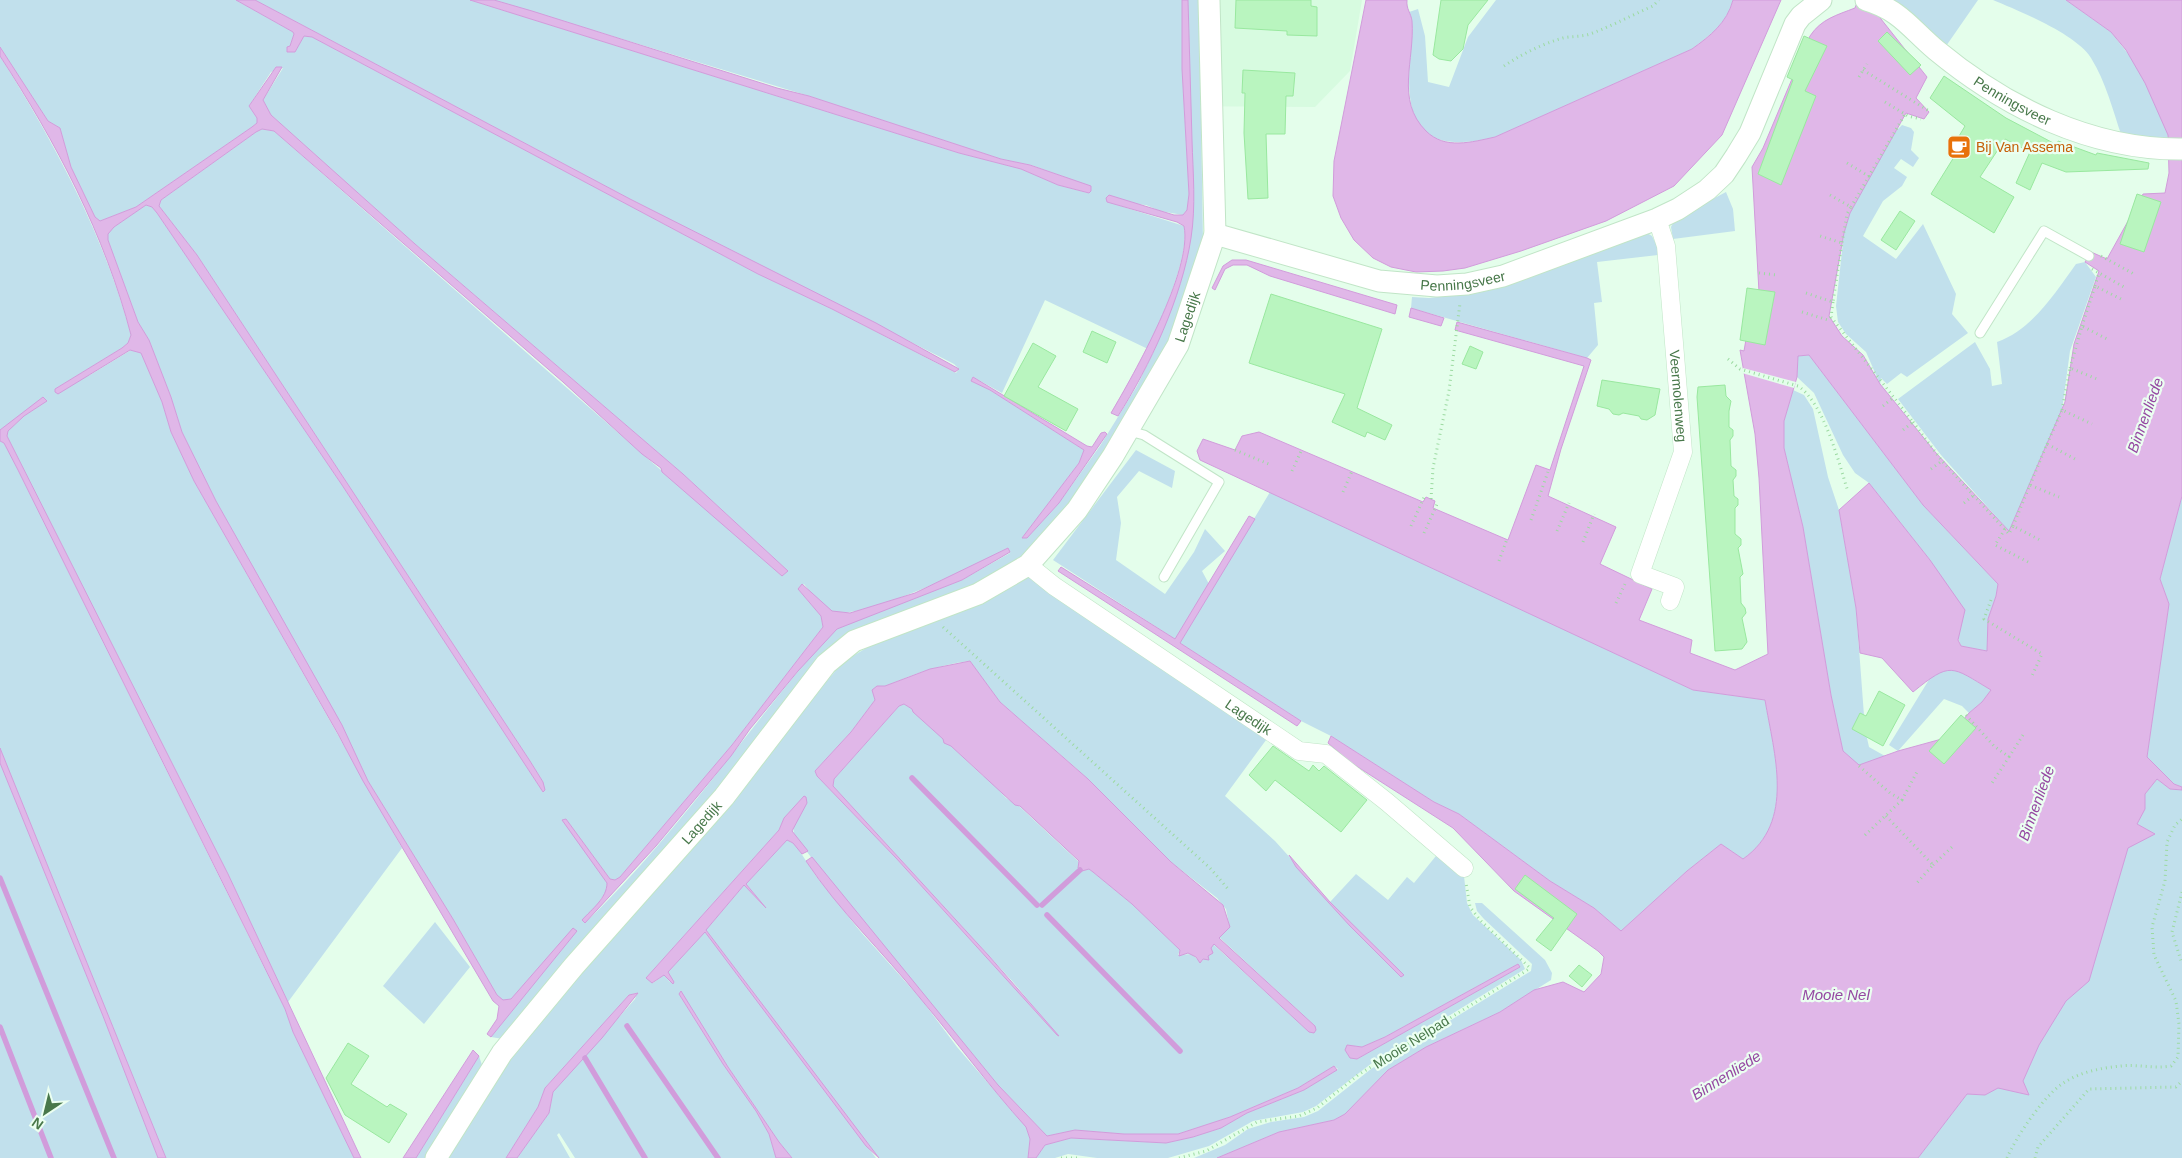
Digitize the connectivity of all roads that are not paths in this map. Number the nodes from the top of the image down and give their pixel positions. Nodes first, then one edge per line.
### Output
1 (1209, 0) edge
2 (1821, 0) edge
3 (1875, 3) edge
4 (2173, 149) edge
5 (1657, 218) junction
6 (1215, 234) junction
7 (2089, 256) dead end
8 (1980, 333) dead end
9 (1129, 431) junction
10 (1028, 565) junction
11 (1164, 577) dead end
12 (1670, 601) dead end
13 (1464, 868) road end
14 (436, 1158) edge

1 - 6 street
2 - 5 street, Penningsveer
3 - 4 street, Penningsveer
5 - 6 street, Penningsveer
5 - 12 street, Veermolenweg
6 - 9 street, Lagedijk
7 - 8 lane
9 - 10 street, Lagedijk
9 - 11 lane
10 - 13 street, Lagedijk
10 - 14 street, Lagedijk

